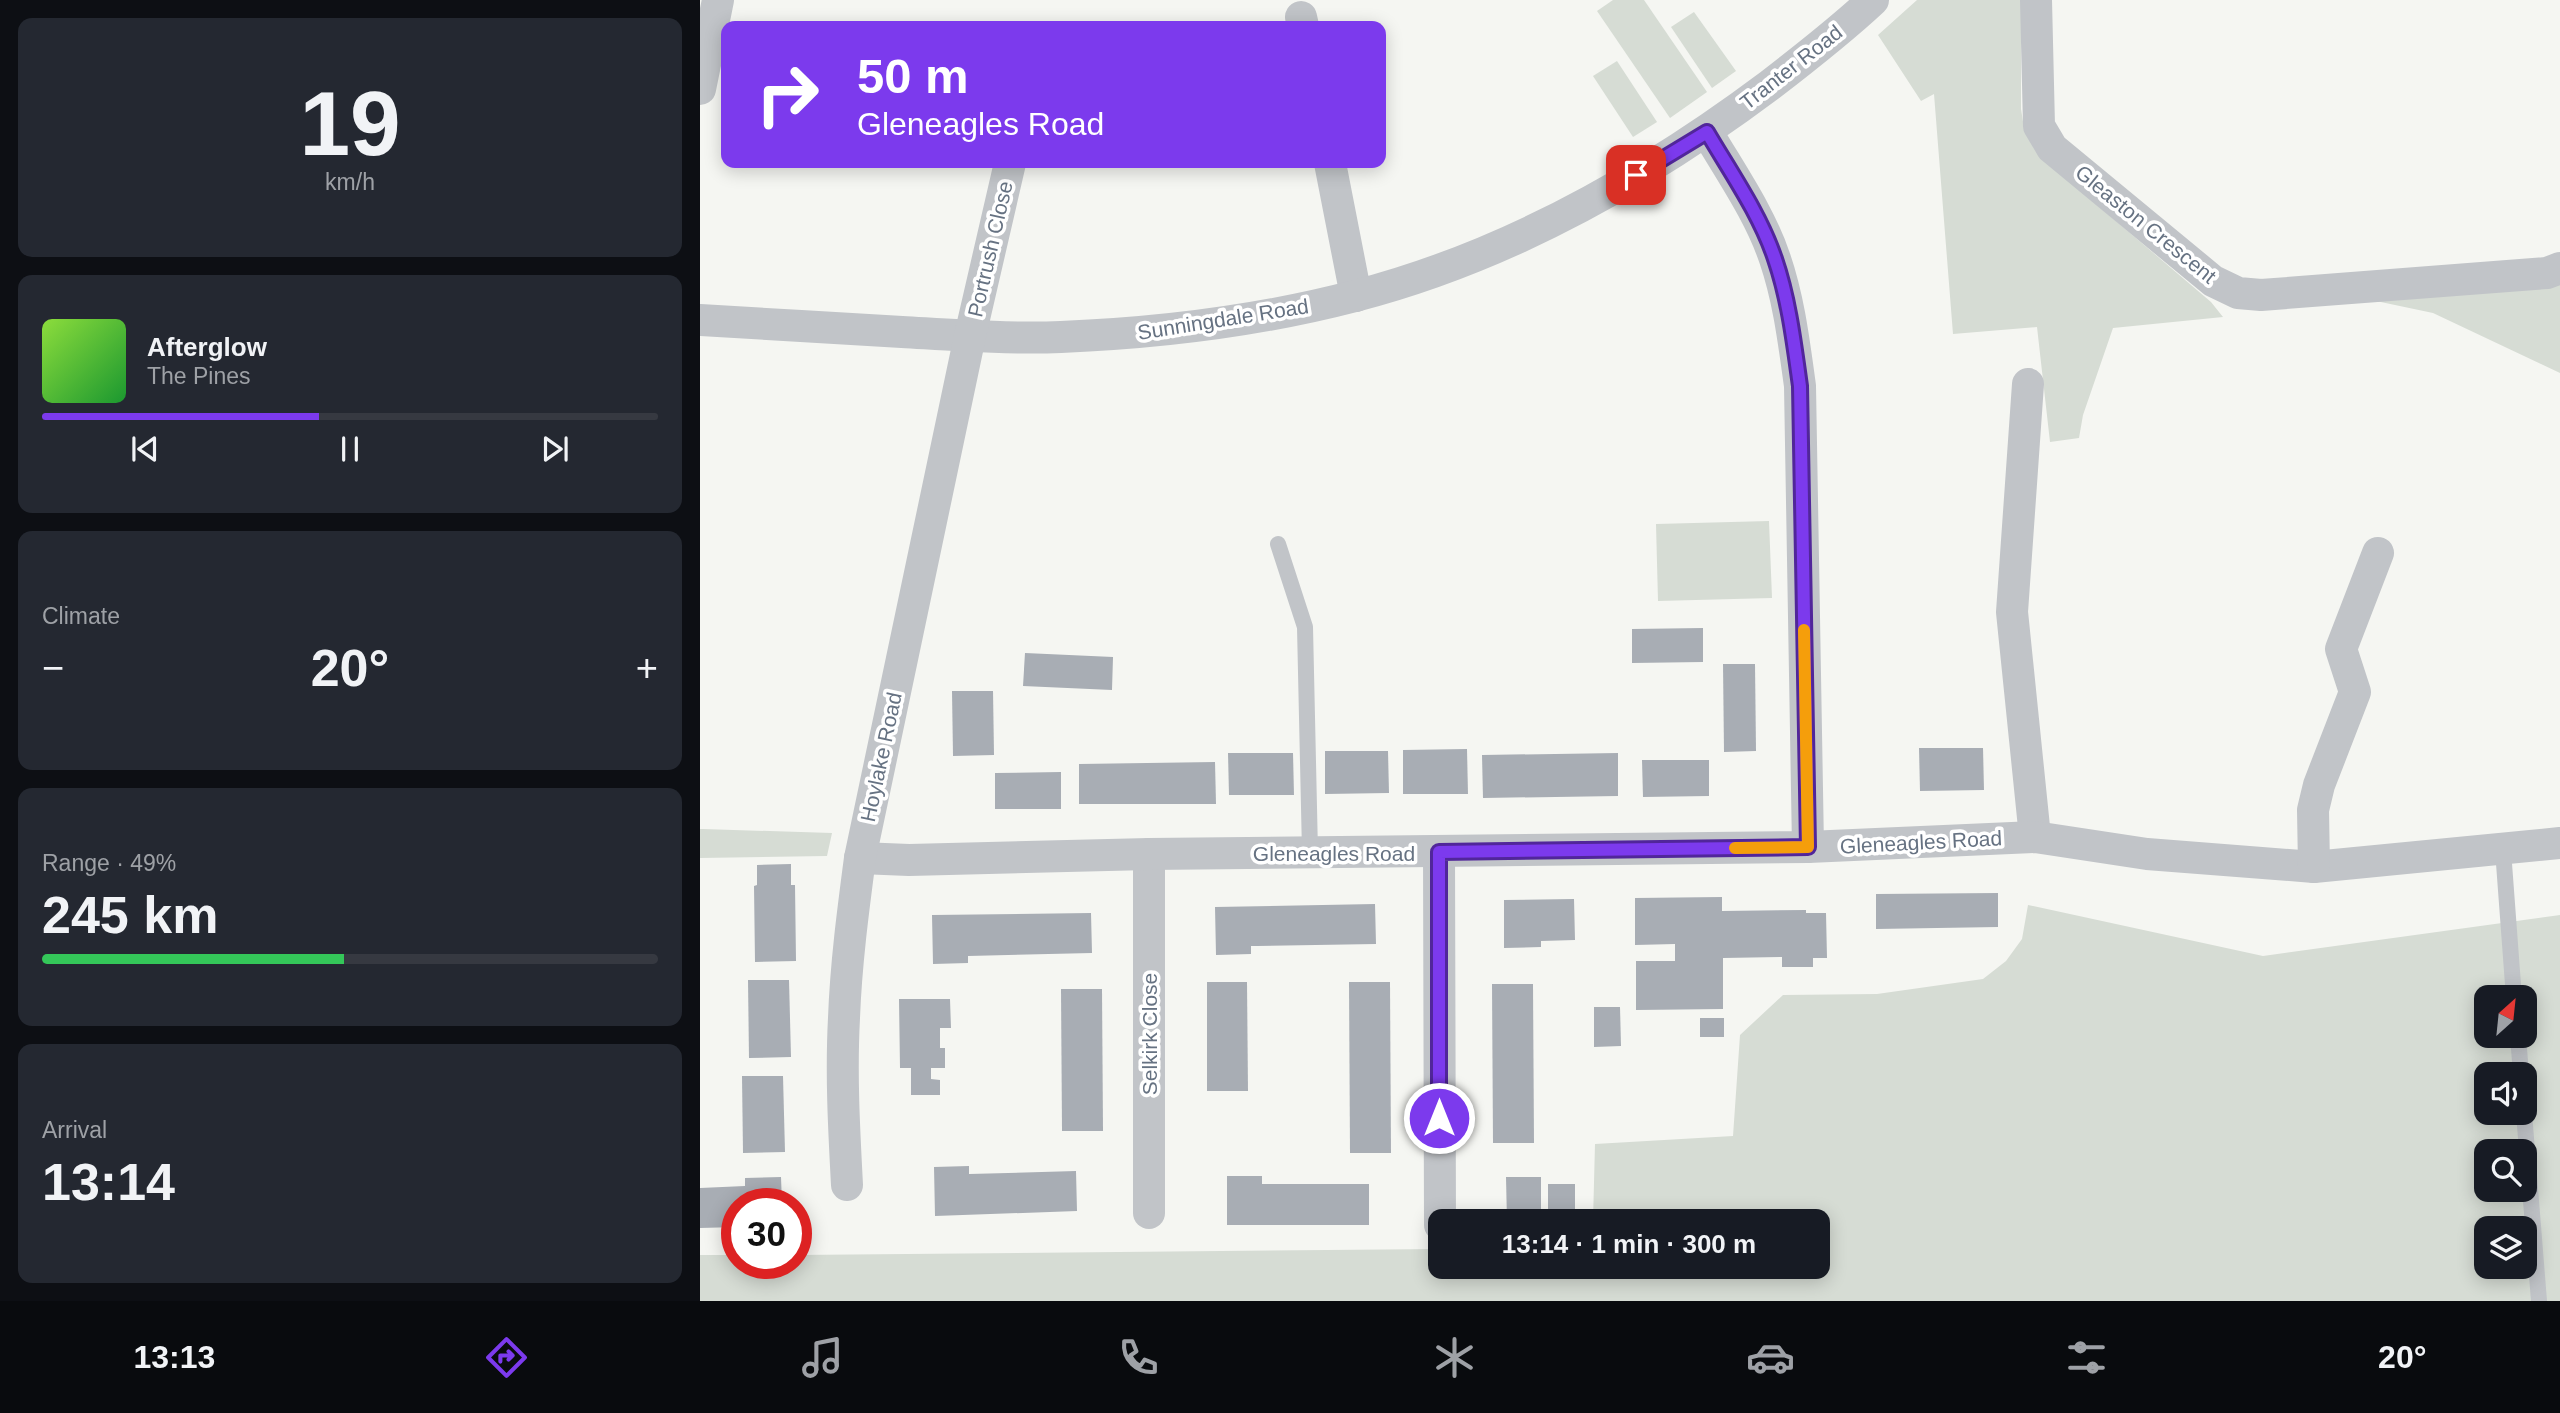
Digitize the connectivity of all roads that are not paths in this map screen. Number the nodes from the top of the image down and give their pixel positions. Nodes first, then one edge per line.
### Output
1 (718, 0) edge
2 (1872, 0) edge
3 (2036, 0) edge
4 (705, 47) edge
5 (700, 89) edge
6 (1707, 132) junction
7 (1009, 168) edge
8 (1331, 168) edge
9 (2560, 268) edge
10 (1356, 296) junction
11 (700, 320) edge
12 (971, 336) junction
13 (2028, 384) dead end
14 (1278, 544) dead end
15 (2378, 553) dead end
16 (2035, 837) junction
17 (2560, 843) edge
18 (1808, 847) junction
19 (2502, 850) junction
20 (1310, 852) junction
21 (1439, 852) junction
22 (1149, 855) junction
23 (860, 858) junction
24 (2314, 867) junction
25 (2513, 985) edge
26 (2525, 1125) edge
27 (847, 1185) dead end
28 (1440, 1209) edge
29 (1149, 1213) dead end
30 (2539, 1301) edge

1 - 4 street
2 - 6 street, Tranter Road
3 - 9 street, Gleaston Crescent
4 - 5 street
6 - 10 street, Sunningdale Road
6 - 18 street
7 - 12 street, Portrush Close
8 - 10 street
10 - 12 street, Sunningdale Road
11 - 12 street, Sunningdale Road
12 - 23 street, Hoylake Road
13 - 16 street
14 - 20 lane
15 - 24 street
16 - 18 street, Gleneagles Road
16 - 24 street, Gleneagles Road
17 - 19 street, Gleneagles Road
18 - 21 street, Gleneagles Road
19 - 24 street, Gleneagles Road
19 - 25 lane
20 - 21 street, Gleneagles Road
20 - 22 street, Gleneagles Road
21 - 28 street
22 - 23 street, Gleneagles Road
22 - 29 street, Selkirk Close
23 - 27 street, Hoylake Road
26 - 30 lane

